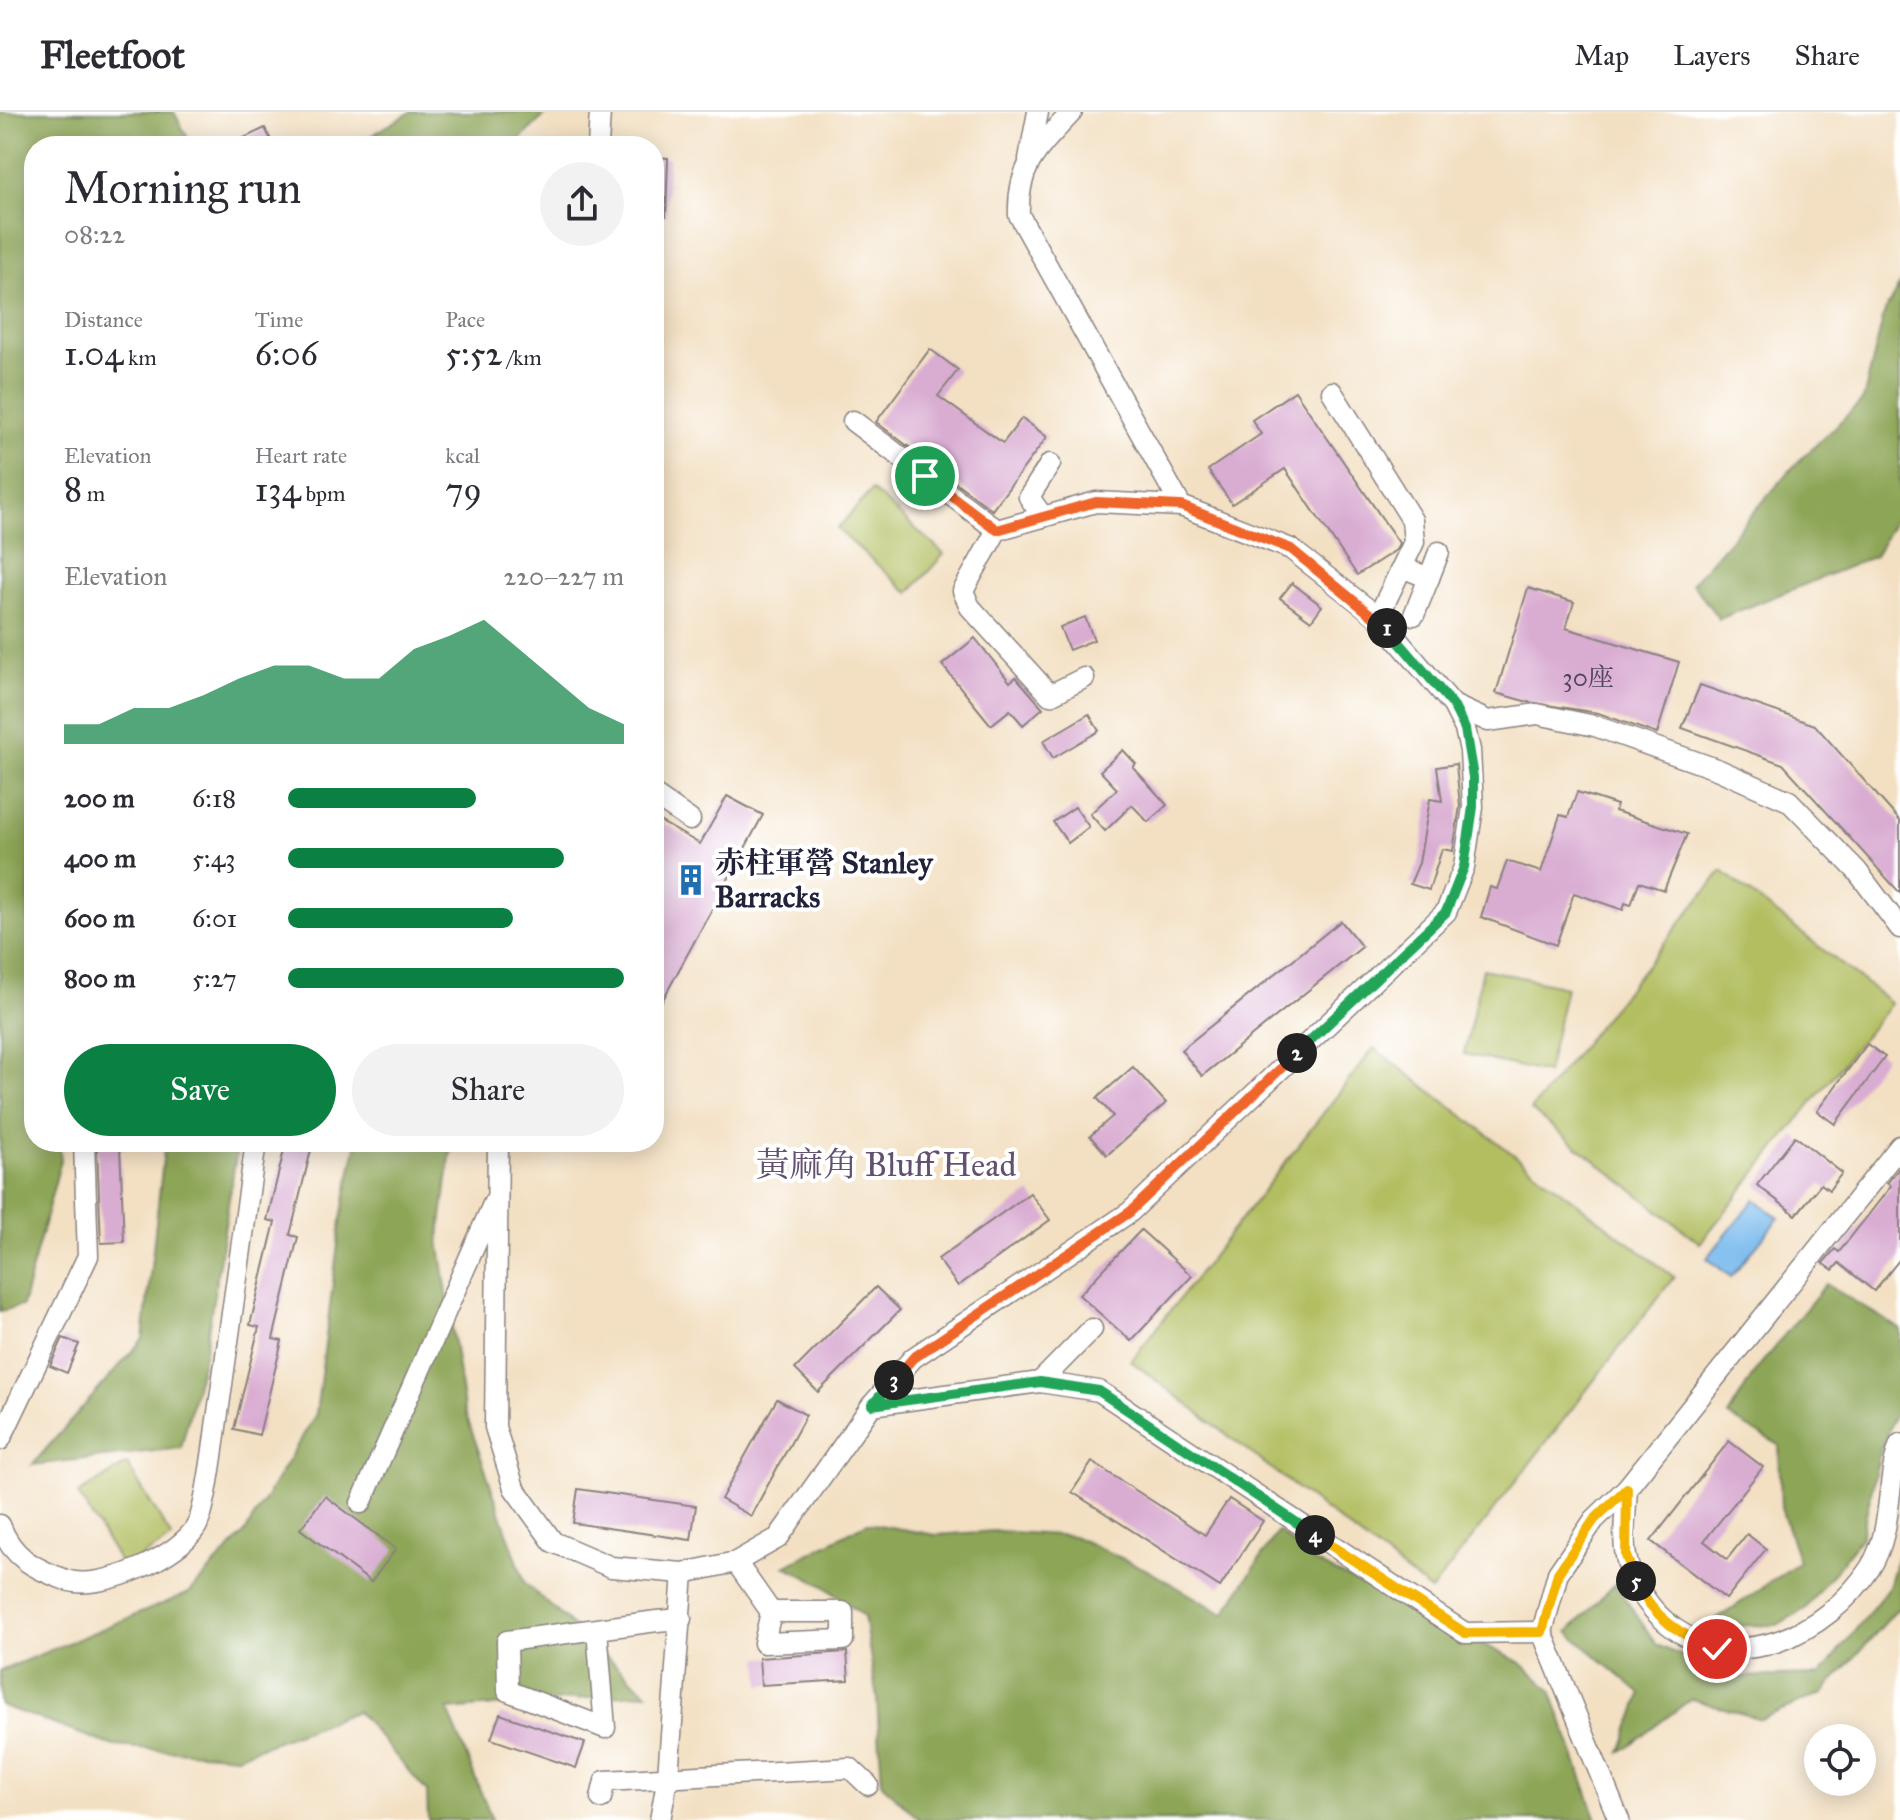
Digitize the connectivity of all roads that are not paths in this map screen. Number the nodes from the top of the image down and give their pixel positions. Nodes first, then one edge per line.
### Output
1 (600, 112) edge
2 (1038, 112) edge
3 (1072, 112) edge
4 (599, 136) edge
5 (1029, 159) junction
6 (1332, 392) dead end
7 (853, 421) dead end
8 (1050, 464) dead end
9 (1181, 506) junction
10 (1043, 517) junction
11 (997, 530) junction
12 (1439, 552) dead end
13 (1404, 568) junction
14 (1429, 578) junction
15 (1414, 615) dead end
16 (1378, 617) junction
17 (1084, 678) dead end
18 (1453, 705) junction
19 (664, 802) edge
20 (690, 820) dead end
21 (1900, 928) edge
22 (1900, 1146) edge
23 (84, 1152) edge
24 (255, 1152) edge
25 (498, 1152) edge
26 (497, 1195) junction
27 (1092, 1329) dead end
28 (1040, 1382) junction
29 (872, 1405) junction
30 (0, 1440) edge
31 (1900, 1444) edge
32 (1627, 1488) junction
33 (361, 1503) dead end
34 (0, 1525) edge
35 (736, 1562) junction
36 (683, 1573) junction
37 (771, 1612) dead end
38 (681, 1619) junction
39 (597, 1629) junction
40 (1542, 1632) junction
41 (668, 1776) junction
42 (868, 1785) dead end
43 (601, 1798) dead end
44 (660, 1820) edge
45 (1619, 1820) edge

1 - 4 lane
2 - 5 lane
3 - 5 lane
5 - 9 lane
6 - 13 lane
7 - 11 lane
8 - 10 lane
9 - 10 lane
9 - 16 lane
10 - 11 lane
11 - 17 lane
12 - 14 lane
13 - 14 lane
13 - 16 lane
14 - 15 lane
16 - 18 lane
18 - 21 lane
18 - 29 lane
19 - 20 lane
22 - 32 lane
23 - 30 lane
24 - 34 lane
25 - 26 lane
26 - 33 lane
26 - 36 lane
27 - 28 lane
28 - 29 lane
28 - 40 lane
29 - 35 lane
31 - 32 lane
32 - 40 lane
35 - 36 lane
35 - 37 lane
36 - 38 lane
38 - 39 lane
38 - 41 lane
39 - 39 lane
40 - 45 lane
41 - 42 lane
41 - 43 lane
41 - 44 lane

